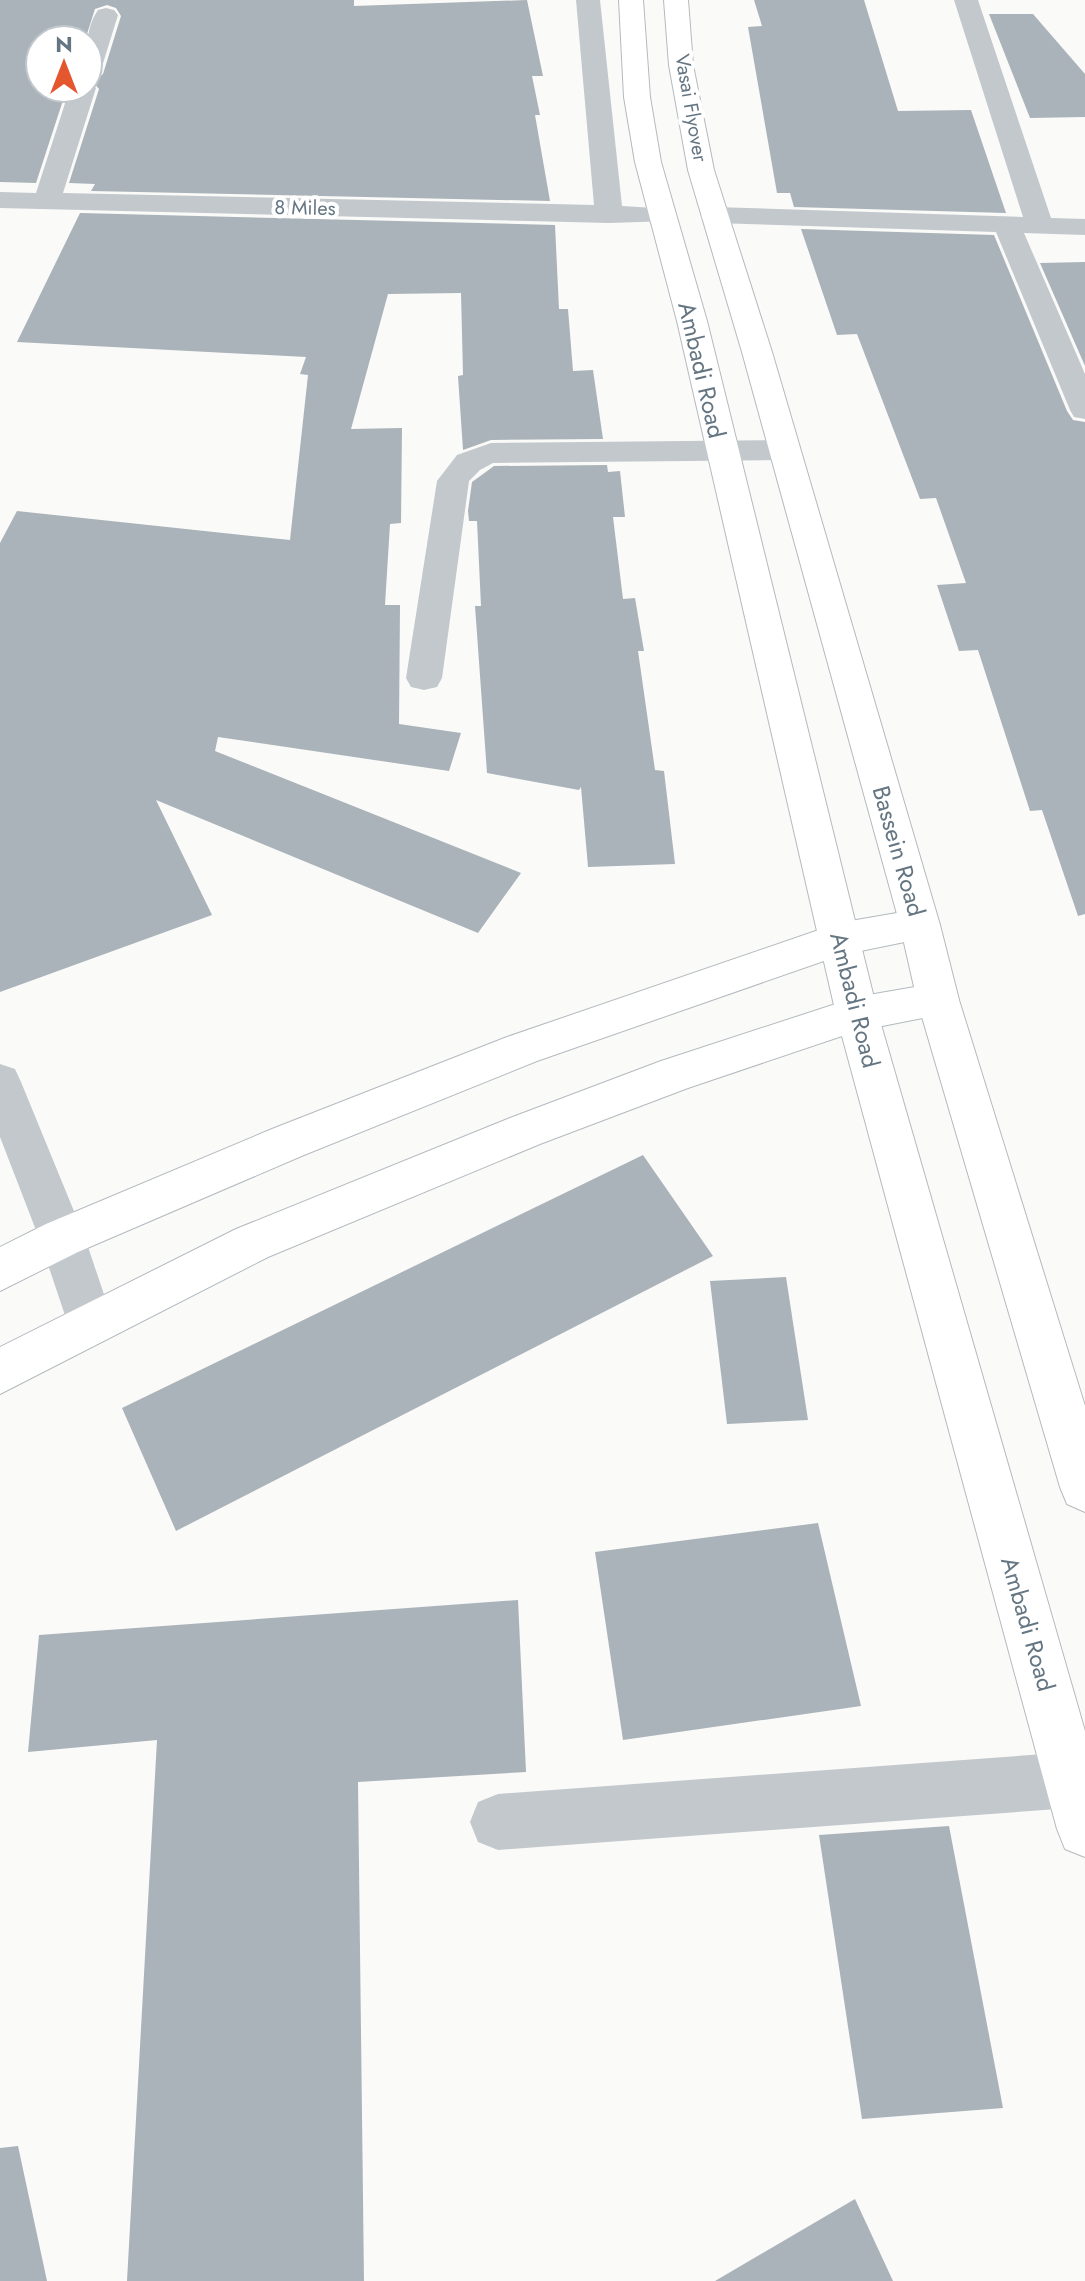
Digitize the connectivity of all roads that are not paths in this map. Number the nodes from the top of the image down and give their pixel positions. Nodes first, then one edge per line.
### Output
1 (588, 0) edge
2 (631, 0) edge
3 (676, 0) edge
4 (966, 0) edge
5 (106, 15) dead end
6 (103, 24) edge
7 (78, 104) edge
8 (7, 201) edge
9 (47, 202) junction
10 (609, 215) junction
11 (661, 215) junction
12 (714, 215) junction
13 (1007, 225) junction
14 (1040, 226) junction
15 (1085, 227) edge
16 (0, 228) edge
17 (1085, 410) edge
18 (784, 450) junction
19 (721, 452) junction
20 (424, 678) dead end
21 (920, 925) junction
22 (839, 939) junction
23 (938, 1000) junction
24 (857, 1014) junction
25 (0, 1082) edge
26 (62, 1238) junction
27 (0, 1270) edge
28 (90, 1324) junction
29 (0, 1371) edge
30 (1085, 1487) edge
31 (1078, 1804) edge
32 (498, 1822) dead end

1 - 10 street
2 - 11 main road
3 - 12 main road, Vasai Flyover
4 - 14 street
5 - 6 street
7 - 9 street
8 - 9 street, 8 Miles
8 - 16 street
9 - 10 street, 8 Miles
10 - 11 street
11 - 12 main road
11 - 19 main road, Ambadi Road
12 - 13 street
12 - 18 main road, Bassein Road
13 - 14 street
13 - 17 street
14 - 15 street
18 - 19 street
18 - 21 main road, Bassein Road
19 - 20 street
19 - 22 main road, Ambadi Road
21 - 22 main road
21 - 23 main road, Bassein Road
22 - 24 main road, Ambadi Road
22 - 26 main road
23 - 24 main road
23 - 30 main road, Bassein Road
24 - 28 main road
24 - 31 main road, Ambadi Road
25 - 26 street
26 - 27 main road
26 - 28 street
28 - 29 main road
31 - 32 street

